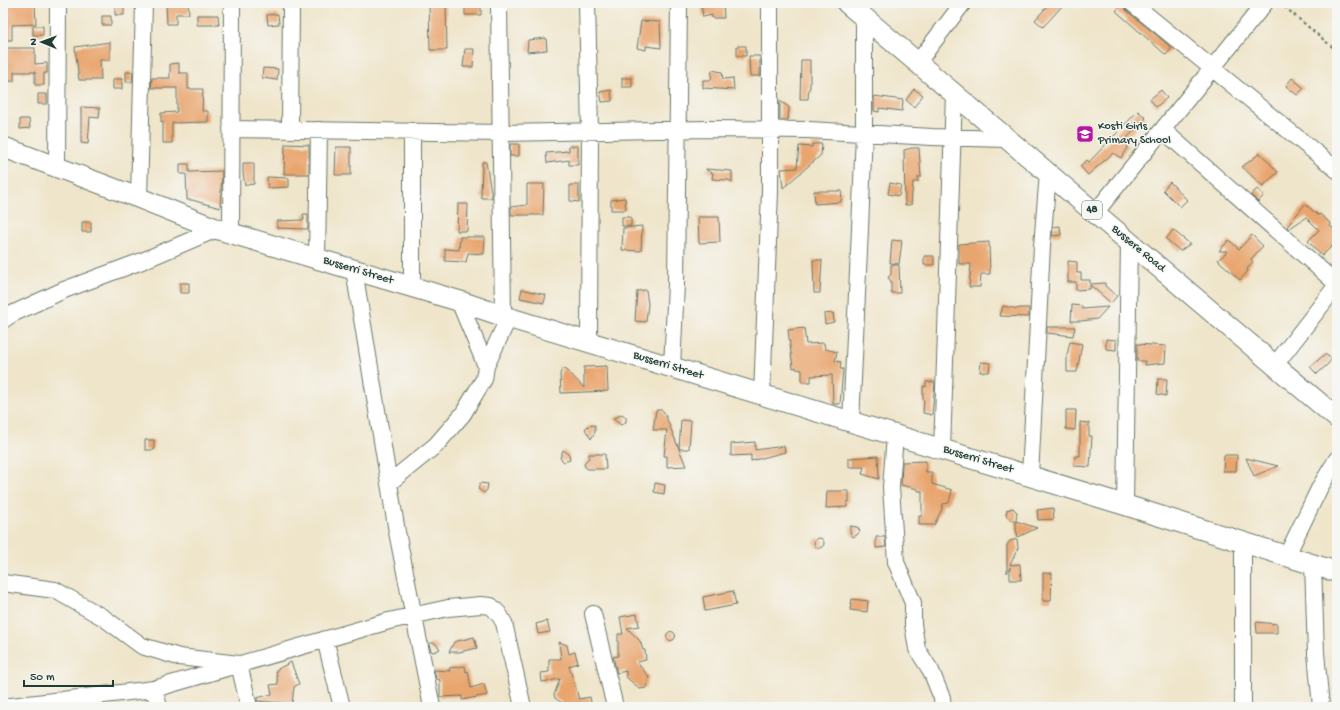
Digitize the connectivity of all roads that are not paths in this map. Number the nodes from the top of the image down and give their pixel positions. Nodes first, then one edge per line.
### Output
1 (58, 3) edge
2 (144, 3) edge
3 (232, 3) edge
4 (291, 3) edge
5 (499, 3) edge
6 (587, 3) edge
7 (679, 3) edge
8 (770, 3) edge
9 (847, 3) edge
10 (963, 3) edge
11 (1132, 3) edge
12 (1265, 3) edge
13 (864, 16) junction
14 (918, 62) junction
15 (1212, 69) junction
16 (954, 94) junction
17 (231, 129) junction
18 (290, 129) junction
19 (678, 129) junction
20 (319, 130) junction
21 (771, 130) junction
22 (1162, 130) junction
23 (412, 131) junction
24 (590, 131) junction
25 (502, 133) junction
26 (864, 133) junction
27 (953, 137) junction
28 (1008, 139) junction
29 (3, 147) edge
30 (57, 167) junction
31 (1337, 170) edge
32 (1048, 173) junction
33 (139, 198) junction
34 (1095, 213) junction
35 (224, 231) junction
36 (1130, 242) junction
37 (317, 259) junction
38 (354, 270) junction
39 (1337, 285) edge
40 (412, 288) junction
41 (459, 301) junction
42 (506, 316) junction
43 (3, 320) edge
44 (589, 342) junction
45 (1275, 365) junction
46 (486, 366) junction
47 (672, 367) junction
48 (762, 395) junction
49 (1337, 418) edge
50 (851, 422) junction
51 (895, 435) junction
52 (942, 450) junction
53 (1337, 459) edge
54 (1030, 476) junction
55 (389, 483) junction
56 (1125, 505) junction
57 (1243, 542) junction
58 (1287, 555) junction
59 (1313, 564) junction
60 (1337, 572) edge
61 (3, 582) edge
62 (593, 614) dead end
63 (414, 616) junction
64 (325, 639) junction
65 (239, 664) junction
66 (154, 689) junction
67 (63, 703) edge
68 (3, 707) edge
69 (159, 707) edge
70 (249, 707) edge
71 (342, 707) edge
72 (432, 707) edge
73 (523, 707) edge
74 (615, 707) edge
75 (943, 707) edge
76 (1243, 707) edge
77 (1321, 707) edge

1 - 30 street
2 - 33 street
3 - 17 street
4 - 18 street
5 - 25 street
6 - 24 street
7 - 19 street
8 - 21 street
9 - 13 main road, Bussere Road / 48
10 - 14 street
11 - 15 street
12 - 15 street
13 - 14 main road, Bussere Road / 48
13 - 26 street
14 - 16 main road, Bussere Road / 48
15 - 22 street
15 - 31 street
16 - 27 street
16 - 28 main road, Bussere Road / 48
17 - 18 street
17 - 35 street
18 - 20 street
19 - 21 street
19 - 24 street
19 - 47 street
20 - 23 street
20 - 37 street
21 - 26 street
21 - 48 street
22 - 34 street
22 - 39 street
23 - 25 street
23 - 40 street
24 - 25 street
24 - 44 street
25 - 42 street
26 - 27 street
26 - 50 street
27 - 28 street
27 - 52 street
28 - 32 main road, Bussere Road / 48
29 - 30 main road, Busserri Street
30 - 33 main road, Busserri Street
32 - 34 main road, Bussere Road / 48
32 - 54 street
33 - 35 main road, Busserri Street
34 - 36 main road, Bussere Road / 48
35 - 37 main road, Busserri Street
35 - 43 street
36 - 45 main road, Bussere Road / 48
36 - 56 street
37 - 38 main road, Busserri Street
38 - 40 main road, Busserri Street
38 - 55 street
39 - 45 street
40 - 41 main road, Busserri Street
41 - 42 main road, Busserri Street
41 - 46 street
42 - 44 main road, Busserri Street
42 - 46 street
44 - 47 main road, Busserri Street
45 - 49 main road, Bussere Road / 48
46 - 55 street
47 - 48 main road, Busserri Street
48 - 50 main road, Busserri Street
50 - 51 main road, Busserri Street
51 - 52 main road, Busserri Street
51 - 75 street
52 - 54 main road, Busserri Street
53 - 58 street
54 - 56 main road, Busserri Street
55 - 63 street
56 - 57 main road, Busserri Street
57 - 58 main road, Busserri Street
57 - 76 street
58 - 59 main road, Busserri Street
59 - 60 main road, Busserri Street
59 - 77 street
61 - 65 street
62 - 74 street
63 - 64 street
63 - 72 street
63 - 73 street
64 - 65 street
64 - 71 street
65 - 66 street
65 - 70 street
66 - 67 street
66 - 69 street
67 - 68 street

